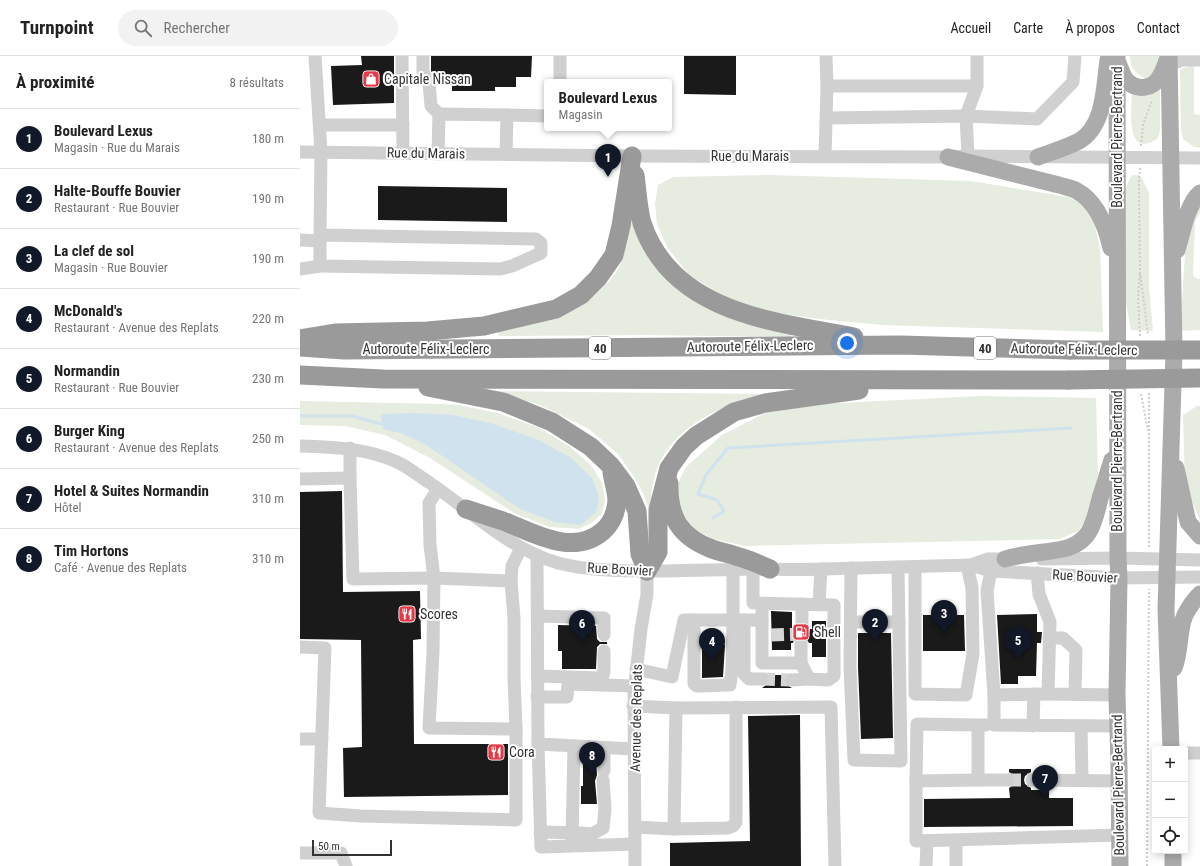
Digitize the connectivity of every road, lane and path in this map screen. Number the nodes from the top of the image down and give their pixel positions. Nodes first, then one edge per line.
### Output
1 (315, 56) edge
2 (402, 56) edge
3 (422, 56) edge
4 (560, 56) edge
5 (826, 56) edge
6 (977, 56) edge
7 (1075, 56) edge
8 (1114, 58) edge
9 (1169, 59) edge
10 (1200, 60) edge
11 (560, 79) edge
12 (827, 86) junction
13 (977, 86) junction
14 (1153, 96) dead end
15 (439, 114) junction
16 (507, 116) junction
17 (544, 116) edge
18 (966, 116) junction
19 (827, 118) junction
20 (320, 125) junction
21 (402, 126) junction
22 (1141, 144) dead end
23 (300, 152) edge
24 (321, 152) junction
25 (403, 153) junction
26 (438, 154) junction
27 (506, 154) junction
28 (632, 156) junction
29 (825, 156) junction
30 (968, 156) junction
31 (948, 157) junction
32 (1038, 157) junction
33 (1117, 157) junction
34 (1171, 157) junction
35 (1200, 158) edge
36 (1139, 175) dead end
37 (1200, 193) edge
38 (320, 238) junction
39 (300, 240) edge
40 (1172, 265) junction
41 (320, 266) junction
42 (300, 269) edge
43 (1117, 271) junction
44 (1140, 272) dead end
45 (300, 339) edge
46 (901, 345) junction
47 (300, 347) edge
48 (1200, 350) edge
49 (300, 375) edge
50 (1200, 378) edge
51 (383, 379) junction
52 (948, 380) junction
53 (1149, 432) dead end
54 (1117, 443) junction
55 (300, 446) edge
56 (1171, 446) junction
57 (350, 448) junction
58 (611, 466) junction
59 (669, 468) junction
60 (350, 478) junction
61 (300, 479) edge
62 (438, 489) junction
63 (466, 509) junction
64 (1200, 536) edge
65 (521, 548) junction
66 (1149, 549) dead end
67 (537, 555) junction
68 (1118, 558) junction
69 (1006, 559) junction
70 (1168, 560) junction
71 (1200, 560) edge
72 (969, 565) junction
73 (898, 567) junction
74 (915, 567) junction
75 (851, 568) junction
76 (761, 569) junction
77 (820, 569) junction
78 (733, 570) junction
79 (647, 571) junction
80 (991, 571) junction
81 (1037, 574) junction
82 (434, 578) junction
83 (1119, 578) junction
84 (1166, 578) junction
85 (1200, 578) edge
86 (511, 582) junction
87 (1149, 584) dead end
88 (1200, 594) edge
89 (758, 603) junction
90 (802, 604) junction
91 (820, 604) junction
92 (538, 616) junction
93 (694, 620) junction
94 (738, 620) junction
95 (762, 620) junction
96 (851, 622) junction
97 (899, 622) junction
98 (802, 629) dead end
99 (604, 635) dead end
100 (1049, 638) junction
101 (801, 643) dead end
102 (300, 647) edge
103 (604, 651) dead end
104 (801, 663) junction
105 (636, 669) junction
106 (538, 676) junction
107 (762, 679) tunnel mouth
108 (809, 679) junction
109 (1169, 679) junction
110 (792, 680) tunnel mouth
111 (634, 686) junction
112 (1034, 694) junction
113 (1048, 694) junction
114 (1075, 694) junction
115 (994, 695) junction
116 (1116, 695) junction
117 (537, 697) junction
118 (633, 706) junction
119 (736, 707) junction
120 (676, 708) junction
121 (978, 725) junction
122 (994, 725) junction
123 (1033, 726) junction
124 (1081, 726) junction
125 (1118, 726) junction
126 (516, 729) junction
127 (300, 739) edge
128 (322, 739) junction
129 (538, 744) junction
130 (574, 746) junction
131 (1171, 746) edge
132 (604, 748) junction
133 (634, 749) junction
134 (1188, 753) edge
135 (1200, 753) edge
136 (978, 780) junction
137 (1008, 780) tunnel mouth
138 (1032, 780) tunnel mouth
139 (1082, 780) junction
140 (916, 781) junction
141 (1119, 781) junction
142 (635, 827) junction
143 (674, 829) junction
144 (540, 832) junction
145 (576, 833) junction
146 (1120, 835) junction
147 (927, 841) junction
148 (956, 841) junction
149 (635, 844) junction
150 (572, 846) junction
151 (300, 853) edge
152 (1173, 854) edge
153 (346, 866) edge
154 (635, 866) edge
155 (835, 866) edge
156 (926, 866) edge
157 (956, 866) edge
158 (1120, 866) edge
159 (1148, 866) edge
160 (1173, 866) edge

1 - 20 street
2 - 21 street
3 - 15 street
4 - 11 street
5 - 12 street
6 - 13 street
7 - 18 street
8 - 9 main road
8 - 32 main road
8 - 33 main road, Boulevard Pierre-Bertrand
9 - 10 street
9 - 34 main road
12 - 13 street
12 - 19 street
13 - 18 street
14 - 22 path
15 - 16 street
15 - 26 street
16 - 17 street
16 - 27 street
18 - 19 street
18 - 30 street
19 - 29 street
20 - 21 street
20 - 24 street
21 - 25 street
23 - 24 street, Rue du Marais
24 - 25 street, Rue du Marais
24 - 38 street
25 - 26 street, Rue du Marais
26 - 27 street, Rue du Marais
27 - 28 street, Rue du Marais
28 - 29 street, Rue du Marais
28 - 45 highway
28 - 46 highway
29 - 31 street, Rue du Marais
30 - 31 street, Rue du Marais
30 - 32 street, Rue du Marais
31 - 43 main road
32 - 33 street, Rue du Marais
33 - 34 street, Rue du Marais
33 - 43 main road, Boulevard Pierre-Bertrand
34 - 35 street, Rue du Marais
34 - 40 main road
36 - 44 path
37 - 40 main road
38 - 39 street
38 - 41 street
38 - 41 street
40 - 56 main road
41 - 42 street
43 - 54 main road, Boulevard Pierre-Bertrand
46 - 47 highway, Autoroute Félix-Leclerc / 40
46 - 48 highway, Autoroute Félix-Leclerc / 40, bridge
49 - 51 highway, Autoroute Félix-Leclerc / 40
50 - 52 highway, Autoroute Félix-Leclerc / 40, bridge
51 - 52 highway, Autoroute Félix-Leclerc / 40
51 - 58 highway
52 - 59 highway
53 - 66 path
54 - 68 main road, Boulevard Pierre-Bertrand
54 - 69 main road
55 - 57 street, Rue Bouvier
56 - 64 main road
56 - 70 main road
57 - 60 street
57 - 62 street, Rue Bouvier
58 - 63 highway
58 - 79 highway
59 - 76 highway
59 - 79 highway
60 - 61 street
60 - 82 street
62 - 63 street, Rue Bouvier
62 - 82 street
63 - 65 street, Rue Bouvier
65 - 67 street, Rue Bouvier
65 - 86 street
67 - 79 street, Rue Bouvier
67 - 92 street
68 - 69 street, Rue Bouvier
68 - 70 street, Rue Bouvier
68 - 83 main road, Boulevard Pierre-Bertrand
69 - 72 street, Rue Bouvier
70 - 71 street, Rue Bouvier
70 - 84 main road
72 - 74 street, Rue Bouvier
72 - 74 street
72 - 80 street, Rue Bouvier
73 - 74 street, Rue Bouvier
73 - 75 street, Rue Bouvier
73 - 97 street
75 - 77 street, Rue Bouvier
75 - 96 street
76 - 77 street, Rue Bouvier
76 - 78 street, Rue Bouvier
76 - 89 street
77 - 91 street
78 - 79 street, Rue Bouvier
78 - 94 street
79 - 105 street, Avenue des Replats
80 - 81 street, Rue Bouvier
80 - 115 street
81 - 83 street, Rue Bouvier
81 - 100 street
82 - 86 street
82 - 126 street
83 - 84 street, Rue Bouvier
83 - 116 main road, Boulevard Pierre-Bertrand
84 - 85 street, Rue Bouvier
84 - 109 main road
86 - 126 street
87 - 159 path
88 - 109 main road
89 - 90 street
89 - 95 street
90 - 91 street
90 - 98 street
91 - 108 street
92 - 99 street
92 - 106 street
93 - 94 street
93 - 94 street
93 - 105 street
94 - 95 street
94 - 107 street
95 - 104 street
96 - 97 street
96 - 97 street
100 - 113 street
100 - 114 street
101 - 104 street
102 - 128 street
103 - 106 street
104 - 108 street
105 - 111 street, Avenue des Replats
106 - 117 street
108 - 110 street
109 - 131 main road
111 - 117 street
111 - 118 street, Avenue des Replats
112 - 113 street
112 - 115 street
112 - 123 street
113 - 114 street
114 - 116 street
115 - 122 street
116 - 125 main road, Boulevard Pierre-Bertrand
117 - 129 street
118 - 120 street
118 - 133 street, Avenue des Replats
119 - 120 street
119 - 143 street
119 - 155 street
120 - 143 street
121 - 122 street
121 - 136 street
121 - 140 street
122 - 123 street
123 - 124 street
124 - 125 street
124 - 139 street
125 - 141 main road, Boulevard Pierre-Bertrand
126 - 128 street
127 - 128 street
129 - 130 street
129 - 144 street
130 - 132 street
130 - 145 street
132 - 133 street
132 - 145 street
133 - 142 street, Avenue des Replats
134 - 135 street
136 - 137 street
136 - 140 street
138 - 139 street
139 - 141 street
140 - 147 street
141 - 146 main road, Boulevard Pierre-Bertrand
142 - 143 street
142 - 149 street, Avenue des Replats
144 - 145 street
144 - 150 street
145 - 150 street
146 - 148 street
146 - 158 main road, Boulevard Pierre-Bertrand
147 - 148 street
147 - 156 street
148 - 157 street
149 - 150 street
149 - 154 street, Avenue des Replats
151 - 153 street
152 - 160 main road

